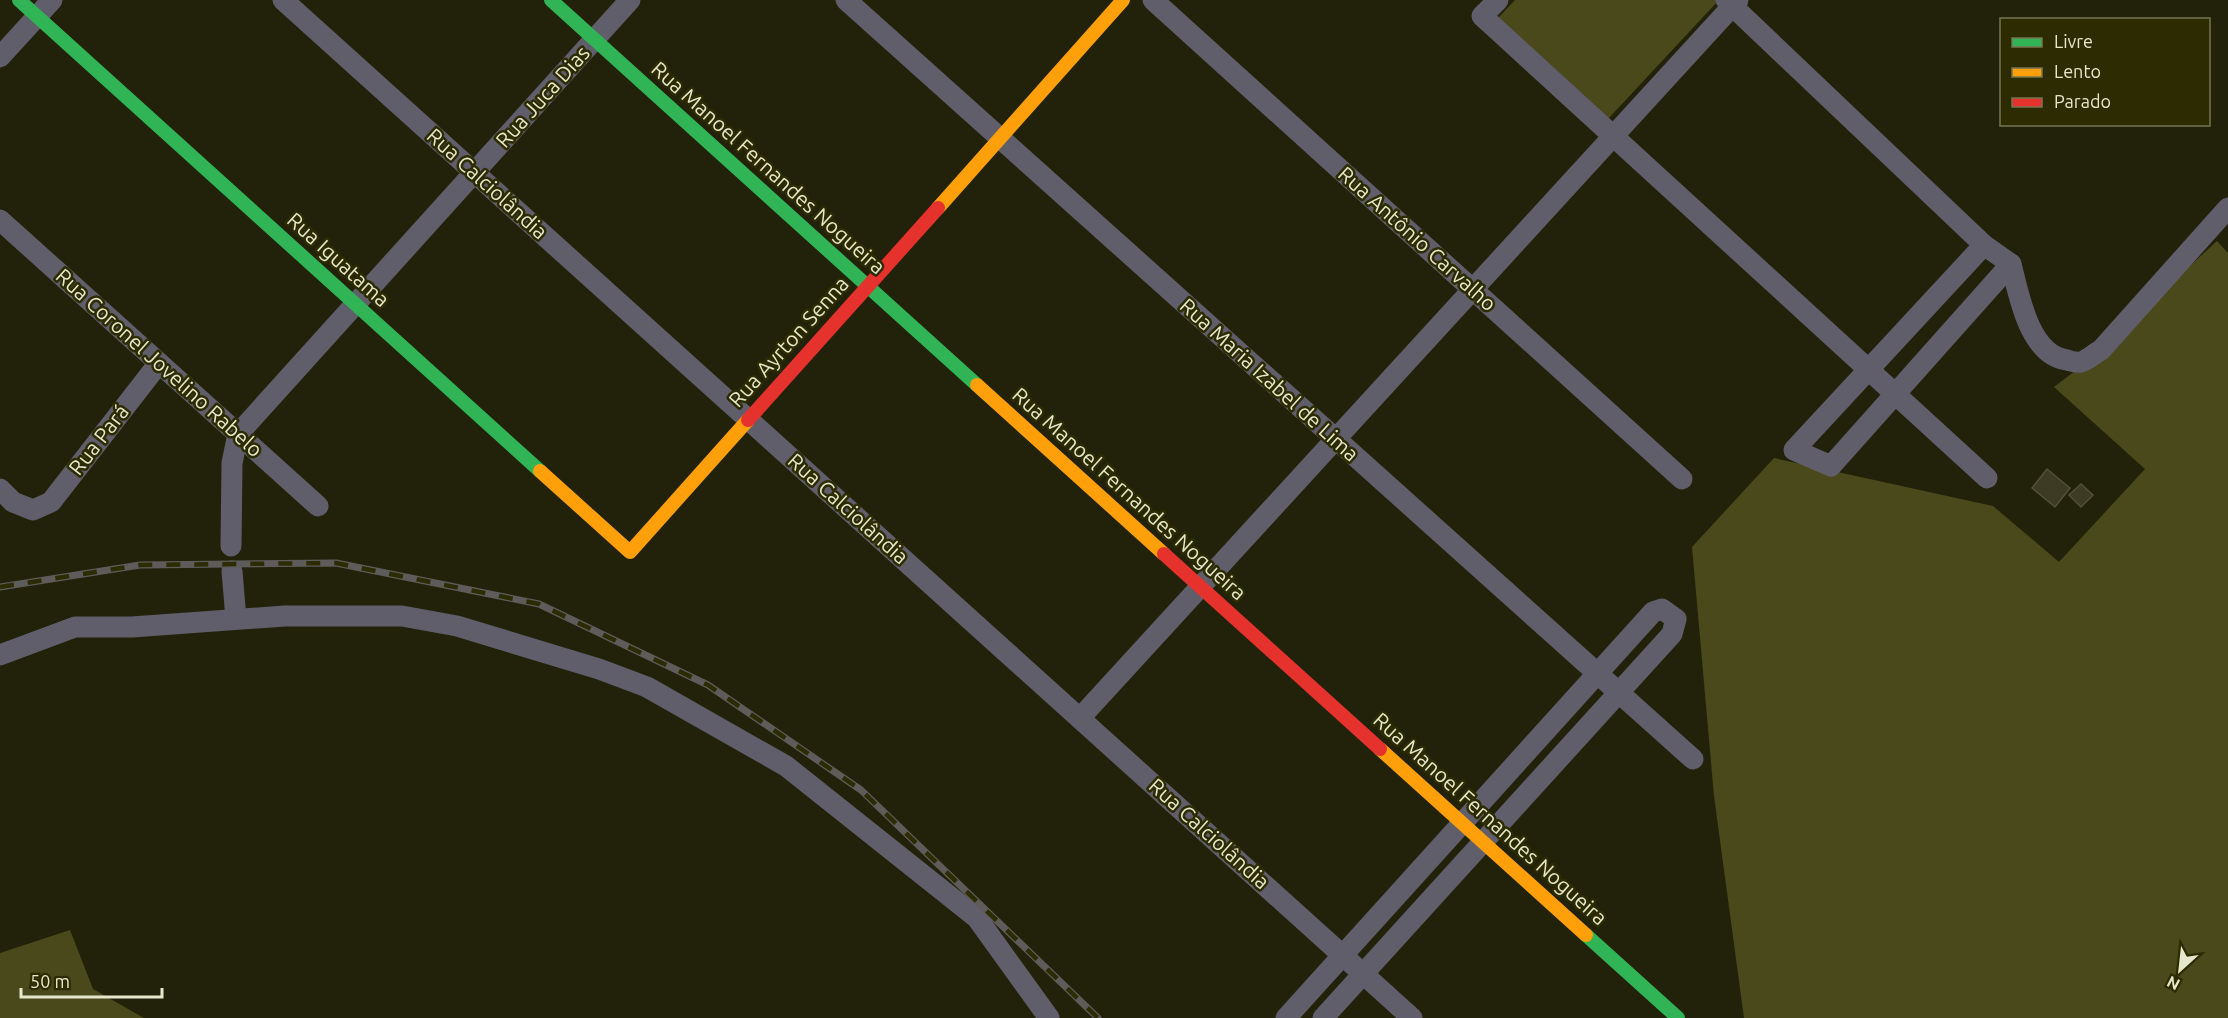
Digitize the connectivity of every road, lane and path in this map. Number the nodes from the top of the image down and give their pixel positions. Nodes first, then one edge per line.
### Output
1 (19, 0) edge
2 (52, 0) edge
3 (283, 0) edge
4 (551, 0) edge
5 (630, 0) edge
6 (846, 0) edge
7 (1123, 0) edge
8 (1153, 0) edge
9 (1498, 0) edge
10 (1732, 2) edge
11 (37, 16) junction
12 (595, 39) junction
13 (0, 57) edge
14 (1613, 136) junction
15 (1000, 138) junction
16 (474, 172) junction
17 (2228, 208) edge
18 (0, 220) edge
19 (1984, 245) junction
20 (2012, 264) junction
21 (867, 286) junction
22 (1473, 290) junction
23 (356, 304) junction
24 (159, 363) junction
25 (1869, 370) junction
26 (1895, 394) junction
27 (748, 419) junction
28 (238, 434) junction
29 (1335, 439) junction
30 (1987, 478) dead end
31 (1682, 479) dead end
32 (0, 489) edge
33 (318, 506) dead end
34 (231, 546) dead end
35 (630, 552) joint
36 (232, 571) dead end
37 (1201, 587) junction
38 (236, 619) junction
39 (0, 655) edge
40 (1598, 674) junction
41 (1618, 692) junction
42 (1080, 718) junction
43 (1693, 759) dead end
44 (1462, 822) junction
45 (1483, 842) junction
46 (1342, 955) junction
47 (1363, 974) junction
48 (1049, 1018) edge
49 (1286, 1018) edge
50 (1323, 1018) edge
51 (1412, 1018) edge
52 (1678, 1018) edge

1 - 11 street, Rua Iguatama
2 - 11 street
3 - 16 street, Rua Calciolândia
4 - 12 street, Rua Manoel Fernandes Nogueira
5 - 12 street, Rua Juca Dias
6 - 15 street, Rua Maria Izabel de Lima
7 - 15 street, Rua Ayrton Senna
8 - 22 street, Rua Antônio Carvalho
9 - 14 street
10 - 14 street
10 - 19 street
11 - 13 street
11 - 23 street, Rua Iguatama
12 - 16 street, Rua Juca Dias
12 - 21 street, Rua Manoel Fernandes Nogueira
14 - 22 street
14 - 25 street
15 - 21 street, Rua Ayrton Senna
15 - 29 street, Rua Maria Izabel de Lima
16 - 23 street, Rua Juca Dias
16 - 27 street, Rua Calciolândia
17 - 20 street
18 - 24 street, Rua Coronel Jovelino Rabelo
19 - 20 street
19 - 25 street
20 - 26 street
21 - 27 street, Rua Ayrton Senna
21 - 37 street, Rua Manoel Fernandes Nogueira
22 - 29 street
22 - 31 street, Rua Antônio Carvalho
23 - 28 street, Rua Juca Dias
23 - 35 street, Rua Iguatama
24 - 28 street, Rua Coronel Jovelino Rabelo
24 - 32 street, Rua Pará
25 - 26 street
25 - 26 street
26 - 30 street
27 - 35 street, Rua Ayrton Senna
27 - 42 street, Rua Calciolândia
28 - 33 street, Rua Coronel Jovelino Rabelo
28 - 34 street
29 - 37 street
29 - 40 street, Rua Maria Izabel de Lima
36 - 38 street
37 - 42 street
37 - 44 street, Rua Manoel Fernandes Nogueira
38 - 39 street
38 - 48 street
40 - 41 street, Rua Maria Izabel de Lima
40 - 41 street
40 - 44 street
41 - 43 street, Rua Maria Izabel de Lima
41 - 45 street
42 - 46 street, Rua Calciolândia
44 - 45 street, Rua Manoel Fernandes Nogueira
44 - 46 street
45 - 47 street
45 - 52 street, Rua Manoel Fernandes Nogueira
46 - 47 street, Rua Calciolândia
46 - 49 street
47 - 50 street
47 - 51 street, Rua Calciolândia

